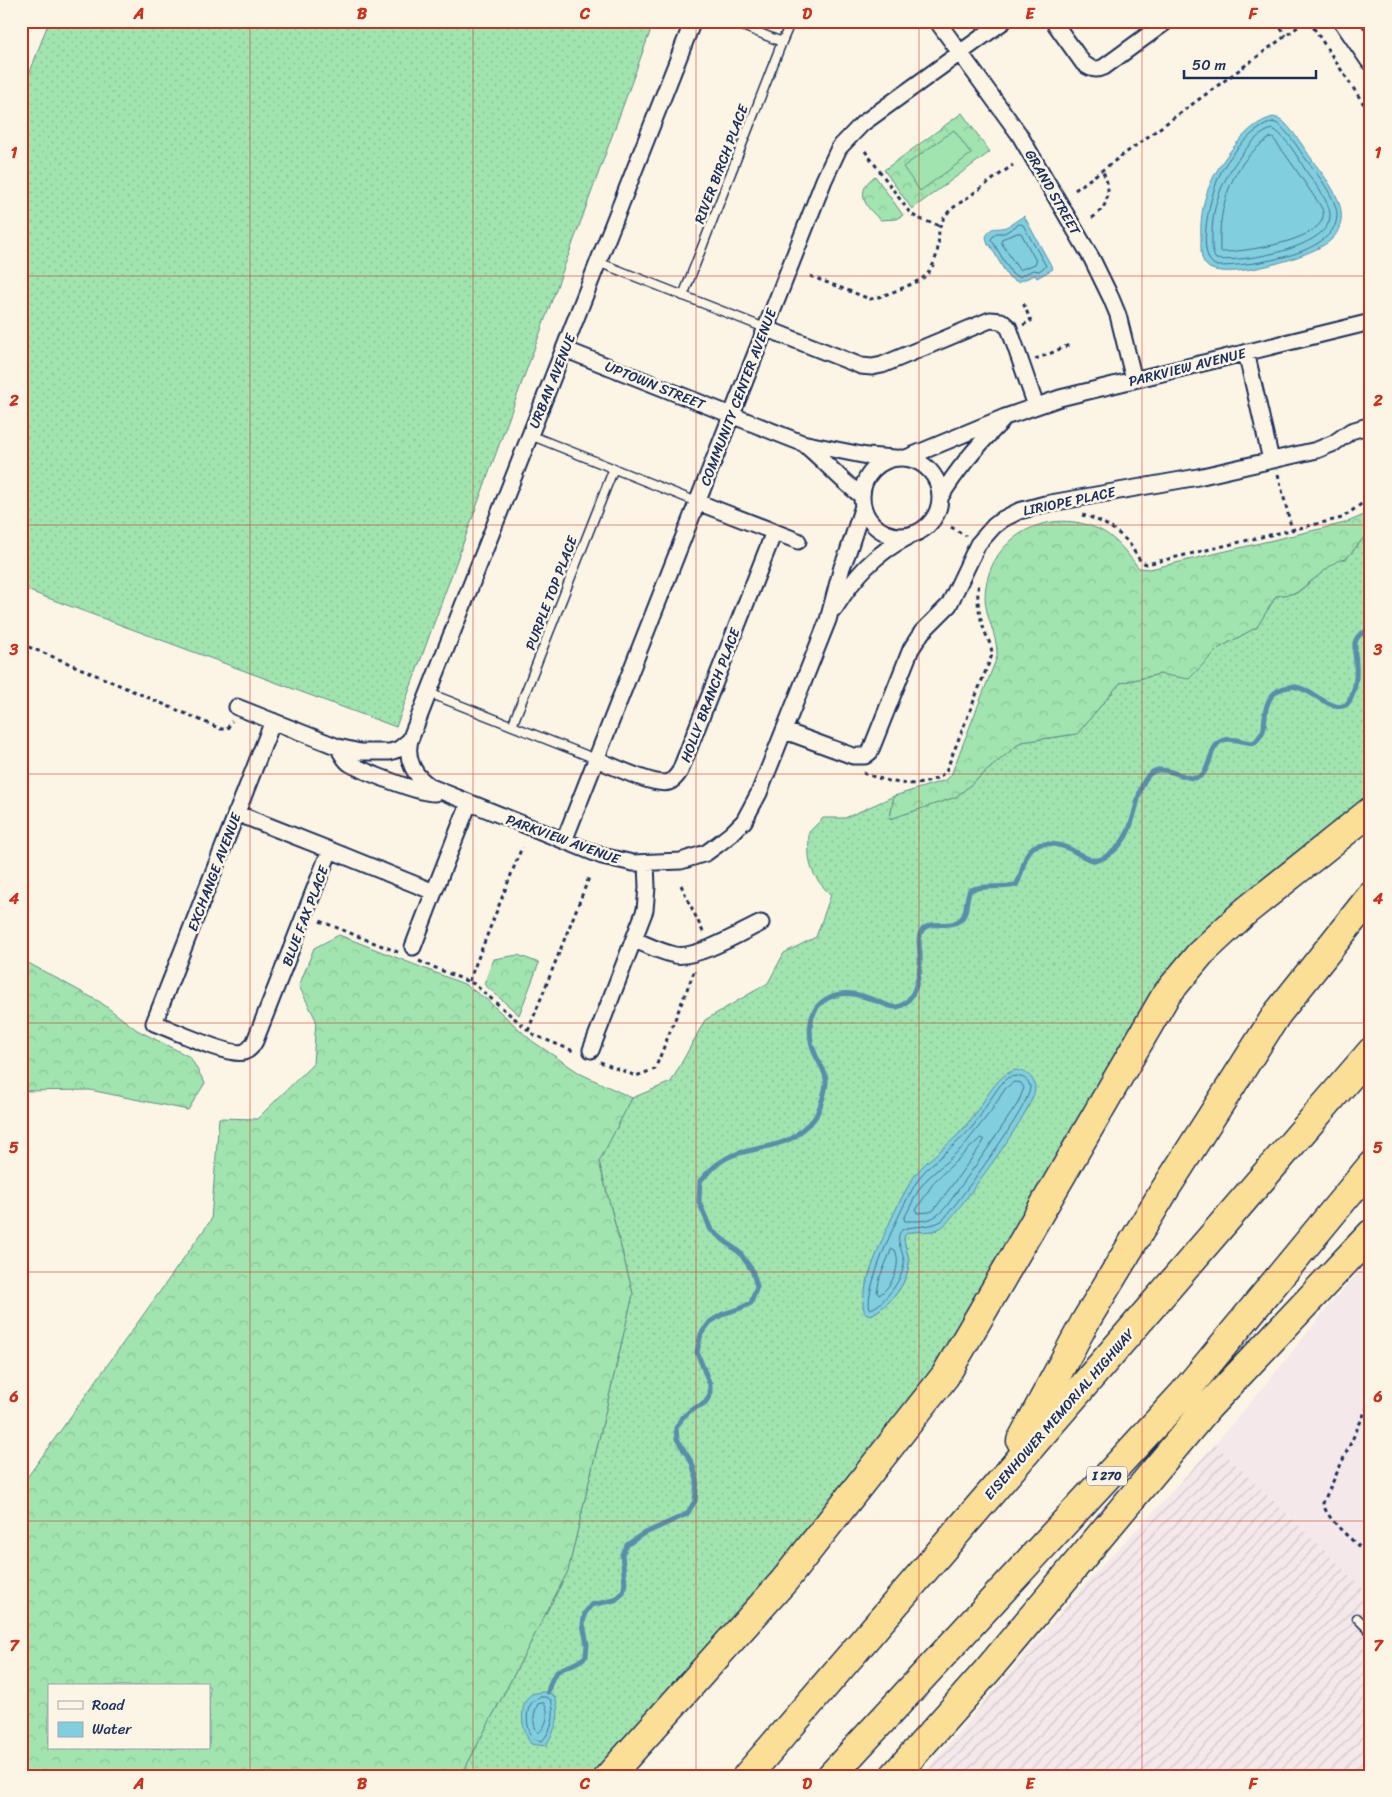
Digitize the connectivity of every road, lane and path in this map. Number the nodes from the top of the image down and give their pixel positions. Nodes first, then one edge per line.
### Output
1 (693, 21) edge
2 (730, 21) edge
3 (790, 21) edge
4 (937, 21) edge
5 (1004, 21) edge
6 (1053, 21) edge
7 (1167, 21) edge
8 (1276, 21) edge
9 (1307, 21) edge
10 (1345, 21) edge
11 (1286, 36) junction
12 (782, 42) junction
13 (960, 53) junction
14 (1371, 59) edge
15 (1371, 115) edge
16 (865, 151) dead end
17 (1013, 165) dead end
18 (1102, 170) junction
19 (1075, 190) dead end
20 (1092, 218) dead end
21 (940, 226) junction
22 (598, 262) junction
23 (810, 276) dead end
24 (682, 296) junction
25 (1371, 322) edge
26 (765, 328) junction
27 (1071, 344) dead end
28 (564, 349) junction
29 (1246, 352) junction
30 (1034, 359) dead end
31 (1134, 380) junction
32 (1036, 406) junction
33 (731, 415) junction
34 (1005, 417) junction
35 (1371, 425) edge
36 (530, 435) junction
37 (802, 443) junction
38 (900, 458) junction
39 (1274, 464) junction
40 (614, 468) junction
41 (940, 496) junction
42 (1371, 497) edge
43 (862, 501) junction
44 (697, 502) junction
45 (1078, 514) dead end
46 (951, 527) dead end
47 (1292, 530) junction
48 (774, 532) junction
49 (911, 535) junction
50 (971, 539) dead end
51 (798, 541) dead end
52 (980, 579) dead end
53 (828, 620) junction
54 (21, 644) edge
55 (429, 693) junction
56 (237, 707) joint
57 (273, 721) junction
58 (512, 726) junction
59 (785, 731) junction
60 (410, 740) junction
61 (338, 747) junction
62 (596, 759) junction
63 (878, 778) dead end
64 (440, 792) junction
65 (469, 803) junction
66 (1371, 811) edge
67 (236, 813) junction
68 (564, 841) junction
69 (522, 847) dead end
70 (330, 850) junction
71 (646, 863) junction
72 (590, 875) dead end
73 (681, 885) dead end
74 (434, 892) junction
75 (1371, 896) edge
76 (320, 921) dead end
77 (761, 923) dead end
78 (705, 938) dead end
79 (635, 940) junction
80 (394, 950) dead end
81 (398, 952) dead end
82 (412, 954) junction
83 (692, 964) dead end
84 (470, 981) junction
85 (154, 1022) joint
86 (528, 1031) junction
87 (1371, 1052) edge
88 (590, 1055) junction
89 (1371, 1166) edge
90 (1371, 1215) edge
91 (1371, 1234) edge
92 (1293, 1315) junction
93 (1371, 1399) edge
94 (996, 1486) junction
95 (1371, 1557) edge
96 (1358, 1618) dead end
97 (1371, 1632) edge
98 (609, 1776) edge
99 (747, 1776) edge
100 (831, 1776) edge
101 (894, 1776) edge

1 - 22 street, URBAN AVENUE
2 - 12 lane
3 - 12 lane, RIVER BIRCH PLACE
4 - 13 street, GRAND STREET
5 - 13 street, COMMUNITY CENTER AVENUE
6 - 7 street
8 - 11 path
9 - 11 path
9 - 15 path
10 - 14 main road
11 - 18 path
12 - 24 lane, RIVER BIRCH PLACE
13 - 26 street, COMMUNITY CENTER AVENUE
13 - 31 street, GRAND STREET
16 - 21 path
17 - 21 path
18 - 19 path
18 - 20 path
21 - 23 path
22 - 24 lane
22 - 28 street, URBAN AVENUE
24 - 26 lane
25 - 29 street, PARKVIEW AVENUE
26 - 32 street
26 - 33 street, COMMUNITY CENTER AVENUE
27 - 30 path
28 - 33 street, UPTOWN STREET
28 - 36 street, URBAN AVENUE
29 - 31 street, PARKVIEW AVENUE
29 - 39 street
31 - 32 street, PARKVIEW AVENUE
32 - 34 street, PARKVIEW AVENUE
33 - 37 street, UPTOWN STREET
33 - 44 street, COMMUNITY CENTER AVENUE
34 - 38 street, PARKVIEW AVENUE
34 - 41 street, PARKVIEW AVENUE
35 - 39 street, LIRIOPE PLACE
36 - 40 lane
36 - 55 street, URBAN AVENUE
37 - 38 street, UPTOWN STREET
37 - 43 street, UPTOWN STREET
38 - 41 street
38 - 43 street
39 - 47 path
39 - 59 street, LIRIOPE PLACE
40 - 44 lane
40 - 58 lane, PURPLE TOP PLACE
41 - 49 street
42 - 47 path
43 - 49 street
43 - 53 street, PARKVIEW AVENUE
44 - 48 street
44 - 62 street, COMMUNITY CENTER AVENUE
45 - 47 path
46 - 50 path
48 - 51 street
48 - 62 street, HOLLY BRANCH PLACE
49 - 53 street, PARKVIEW AVENUE
52 - 63 path
53 - 59 street, PARKVIEW AVENUE
54 - 56 path
55 - 58 lane
55 - 60 street, URBAN AVENUE
56 - 57 street, PARKVIEW AVENUE
57 - 61 street, PARKVIEW AVENUE
57 - 67 street, EXCHANGE AVENUE
58 - 62 lane
59 - 71 street, PARKVIEW AVENUE
60 - 61 street
60 - 64 street, URBAN AVENUE
61 - 64 street, PARKVIEW AVENUE
62 - 68 street, COMMUNITY CENTER AVENUE
64 - 65 street, PARKVIEW AVENUE
65 - 68 street, PARKVIEW AVENUE
65 - 74 street
66 - 98 highway
67 - 70 street
67 - 85 street, EXCHANGE AVENUE
68 - 71 street, PARKVIEW AVENUE
69 - 84 path
70 - 74 street, BLUE FAX PLACE
70 - 85 street, BLUE FAX PLACE
71 - 79 street
72 - 86 path
73 - 78 path
74 - 82 street
75 - 94 highway
76 - 80 path
77 - 79 street
79 - 88 street
81 - 82 path
82 - 84 path
83 - 88 path
84 - 86 path
86 - 88 path
87 - 94 highway, EISENHOWER MEMORIAL HIGHWAY
89 - 100 highway, I 270
90 - 92 highway, I 270
91 - 92 highway
92 - 101 highway, I 270
93 - 95 path
94 - 99 highway, EISENHOWER MEMORIAL HIGHWAY
96 - 97 lane

